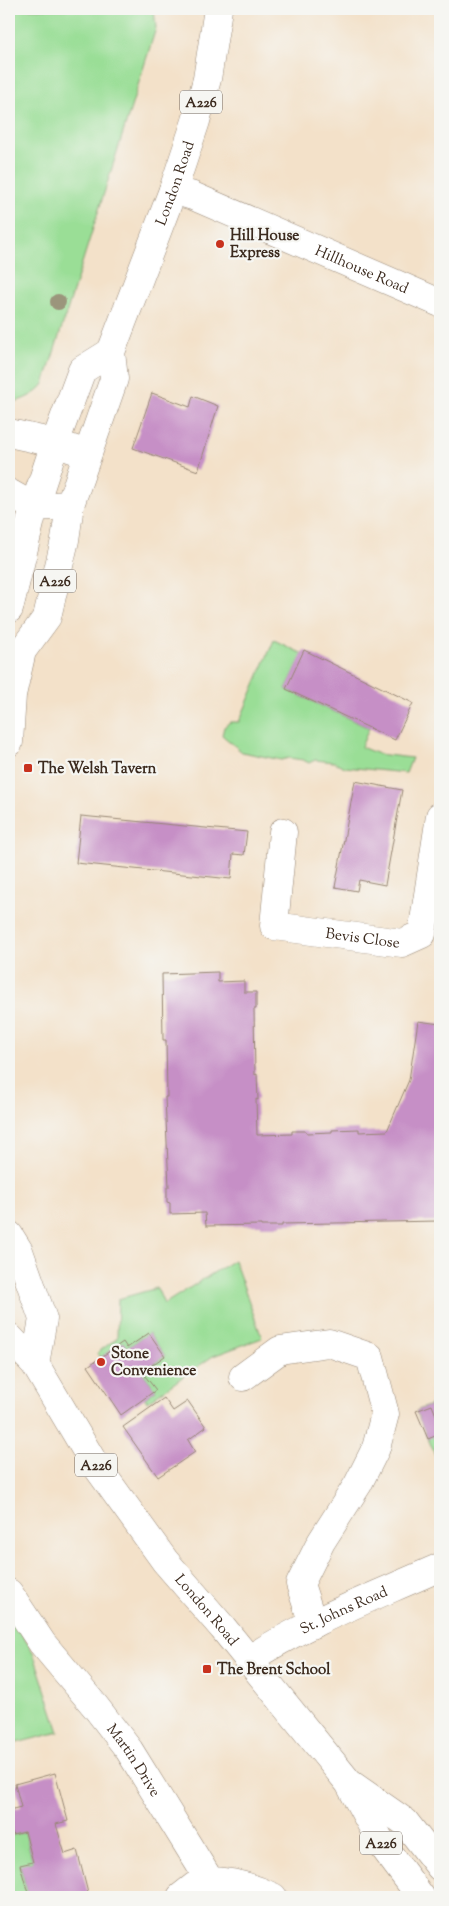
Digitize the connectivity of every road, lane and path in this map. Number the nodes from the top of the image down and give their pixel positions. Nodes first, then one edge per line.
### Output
1 (218, 9) edge
2 (172, 190) junction
3 (440, 303) edge
4 (111, 352) junction
5 (9, 433) edge
6 (55, 443) junction
7 (87, 454) junction
8 (9, 493) edge
9 (70, 505) junction
10 (34, 507) junction
11 (9, 609) edge
12 (9, 616) edge
13 (22, 651) junction
14 (9, 742) edge
15 (440, 816) edge
16 (283, 832) dead end
17 (9, 1235) edge
18 (9, 1337) edge
19 (35, 1364) junction
20 (243, 1377) dead end
21 (440, 1567) edge
22 (9, 1593) edge
23 (313, 1624) junction
24 (248, 1660) junction
25 (349, 1783) junction
26 (440, 1867) edge
27 (210, 1881) junction
28 (181, 1897) edge
29 (273, 1897) edge
30 (420, 1897) edge

1 - 2 main road, London Road / A226
2 - 3 main road, Hillhouse Road
2 - 4 main road, London Road / A226
4 - 6 main road, A226
4 - 7 main road, London Road / A226
5 - 6 main road
6 - 7 main road
6 - 10 main road, A226
7 - 9 main road, London Road / A226
8 - 10 main road
9 - 10 main road
9 - 13 main road, London Road / A226
10 - 11 main road, A226
12 - 13 main road
13 - 14 main road, London Road / A226
15 - 16 main road, Bevis Close
17 - 19 main road
18 - 19 main road, London Road / A226
19 - 24 main road, London Road / A226
20 - 23 main road
21 - 23 main road, St. Johns Road
22 - 27 main road, Martin Drive
23 - 24 main road, St. Johns Road
24 - 25 main road, London Road / A226
25 - 26 main road
25 - 30 main road, London Road / A226
27 - 28 main road
27 - 29 main road

